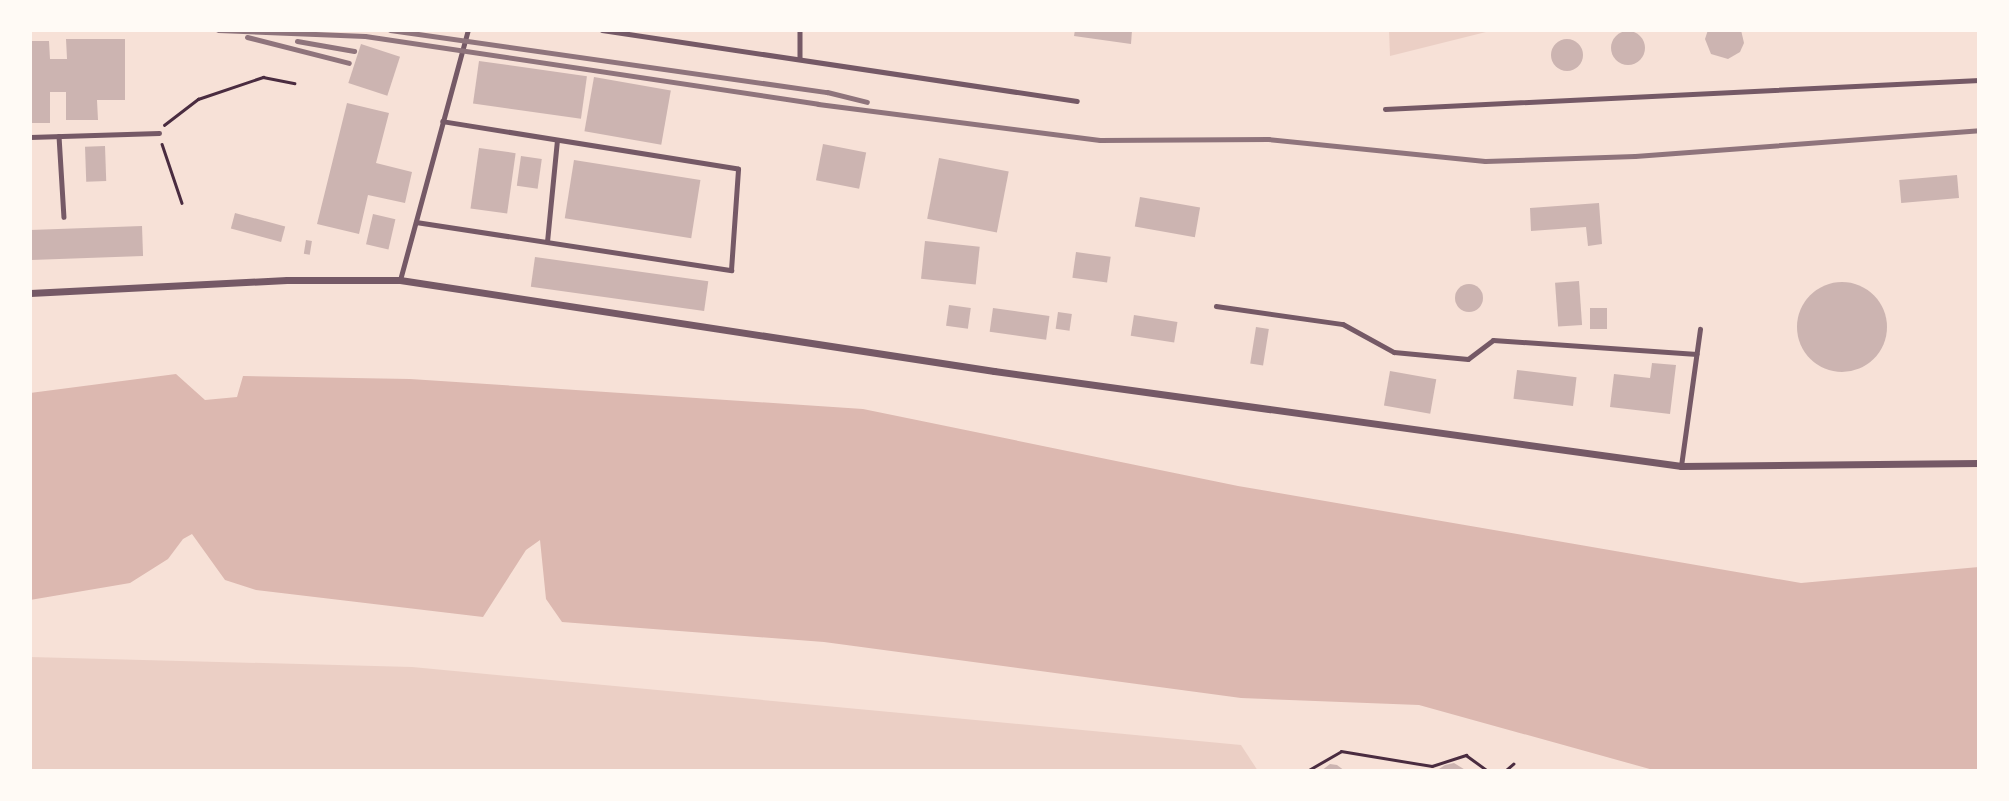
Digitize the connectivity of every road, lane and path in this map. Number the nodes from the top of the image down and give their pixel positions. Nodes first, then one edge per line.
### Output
1 (468, 30) edge
2 (602, 30) edge
3 (800, 30) edge
4 (800, 58) junction
5 (1979, 80) edge
6 (294, 83) dead end
7 (1076, 101) dead end
8 (1385, 109) dead end
9 (443, 122) junction
10 (159, 133) junction
11 (59, 136) junction
12 (30, 137) edge
13 (557, 140) junction
14 (182, 202) dead end
15 (64, 217) dead end
16 (416, 222) junction
17 (547, 242) junction
18 (400, 280) junction
19 (30, 293) edge
20 (1216, 306) dead end
21 (1700, 329) dead end
22 (1697, 354) junction
23 (1979, 463) edge
24 (1681, 466) junction
25 (1513, 764) dead end
26 (1308, 769) edge
27 (1489, 771) edge
28 (1506, 771) edge

1 - 9 lane
2 - 4 lane
3 - 4 lane
4 - 7 lane
5 - 8 lane
6 - 10 path
9 - 13 lane
9 - 16 lane
10 - 11 lane
10 - 14 path
11 - 12 lane
11 - 15 lane
13 - 17 lane
13 - 17 lane
16 - 17 lane
16 - 18 lane
18 - 19 street
18 - 24 street
20 - 22 lane
21 - 22 lane
22 - 24 lane
23 - 24 street
25 - 28 path
26 - 27 path

